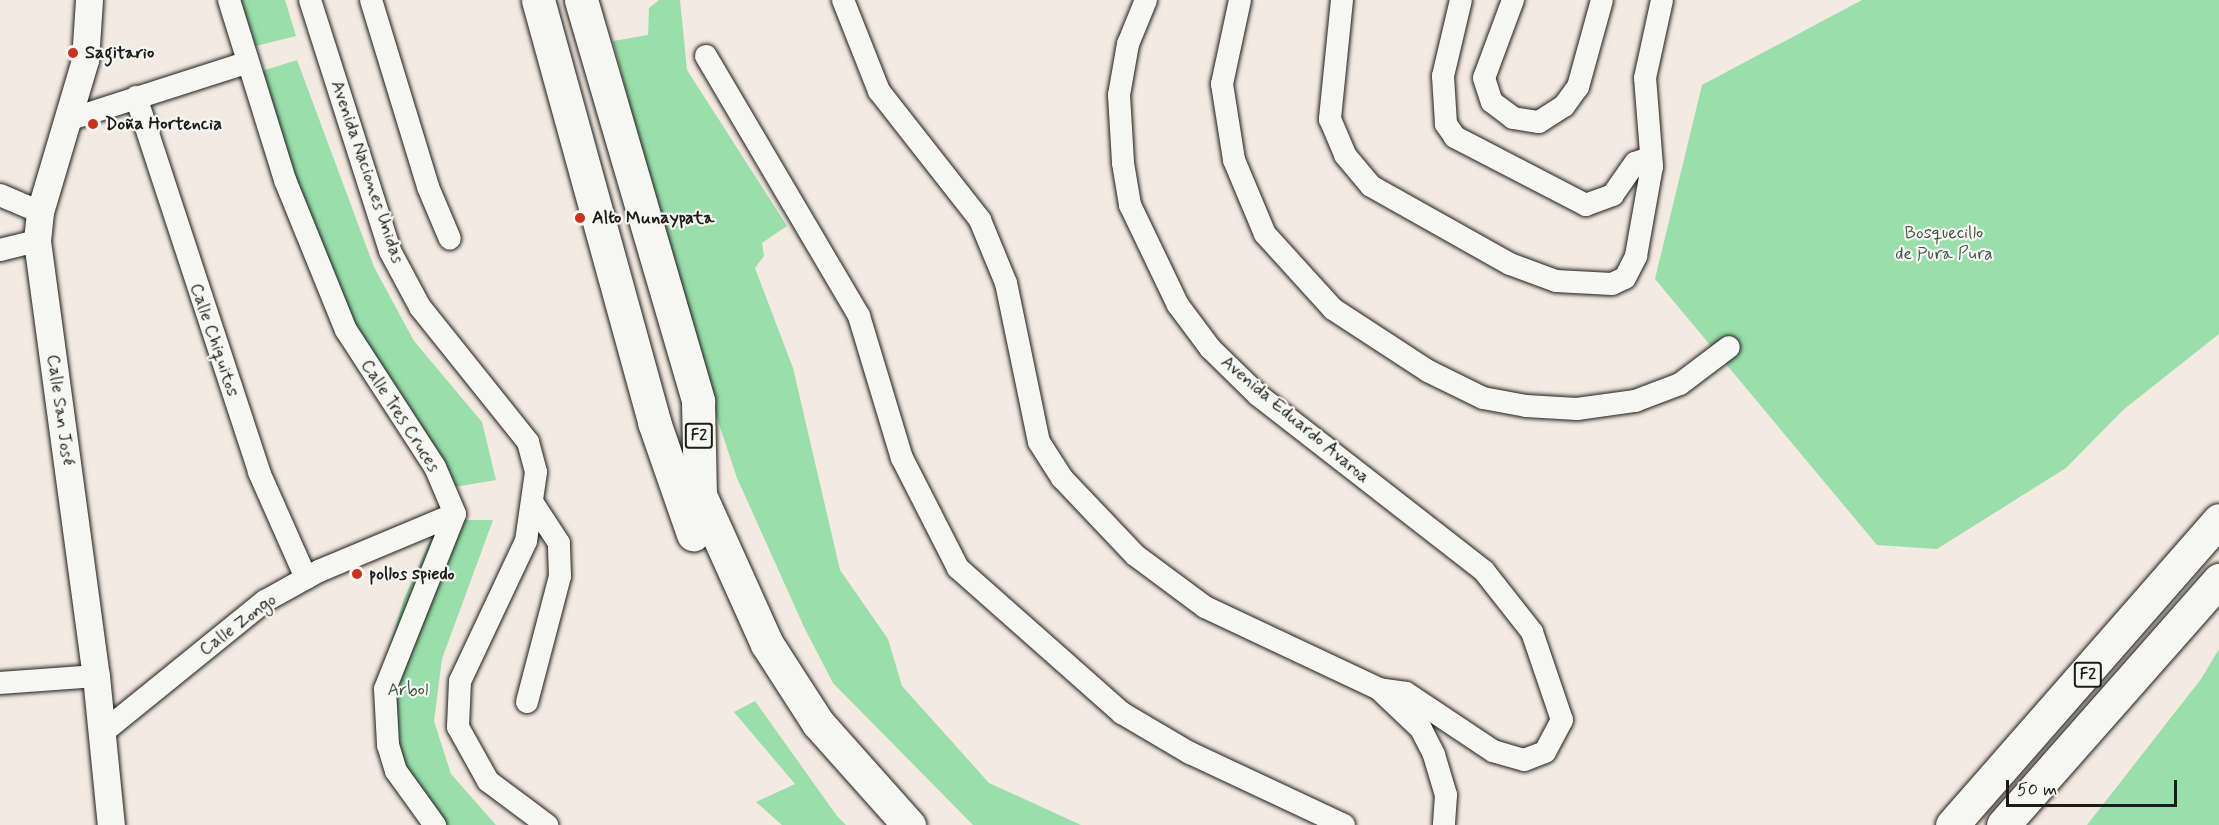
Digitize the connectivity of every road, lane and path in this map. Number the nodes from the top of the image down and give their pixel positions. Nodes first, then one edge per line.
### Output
1 (89, 0) edge
2 (229, 0) edge
3 (310, 0) edge
4 (371, 0) edge
5 (537, 0) edge
6 (581, 0) edge
7 (843, 0) edge
8 (1146, 0) edge
9 (1240, 0) edge
10 (1342, 0) edge
11 (1461, 0) edge
12 (1513, 0) edge
13 (1602, 0) edge
14 (1662, 0) edge
15 (706, 56) dead end
16 (246, 63) junction
17 (136, 97) junction
18 (68, 120) junction
19 (1652, 166) junction
20 (0, 195) edge
21 (40, 212) junction
22 (450, 239) dead end
23 (37, 241) junction
24 (0, 250) edge
25 (1729, 347) dead end
26 (534, 505) junction
27 (455, 514) junction
28 (2219, 520) edge
29 (306, 578) junction
30 (2219, 580) edge
31 (96, 676) junction
32 (0, 683) edge
33 (1378, 689) junction
34 (527, 702) dead end
35 (102, 733) junction
36 (111, 825) edge
37 (435, 825) edge
38 (547, 825) edge
39 (877, 825) edge
40 (909, 825) edge
41 (1344, 825) edge
42 (1444, 825) edge
43 (1952, 825) edge
44 (2003, 825) edge

1 - 18 street, Calle San José
2 - 16 street, Calle Tres Cruces
3 - 26 street, Avenida Naciones Unidas
4 - 22 street
5 - 39 highway, F2
6 - 40 highway, F2
7 - 33 street
8 - 33 street, Avenida Eduardo Avaroa
9 - 25 street
10 - 19 street
11 - 19 street
12 - 13 street
14 - 19 street
15 - 41 street
16 - 17 street
16 - 27 street, Calle Tres Cruces
17 - 18 street
17 - 29 street, Calle Chiquitos
18 - 21 street, Calle San José
20 - 21 street
21 - 23 street, Calle San José
23 - 24 street
23 - 31 street, Calle San José
26 - 34 street
26 - 38 street, Avenida Naciones Unidas
27 - 29 street, Calle Zongo
27 - 37 street
28 - 43 highway, F2
29 - 35 street, Calle Zongo
30 - 44 highway, F2
31 - 32 street
31 - 35 street, Calle San José
33 - 42 street
35 - 36 street, Calle San José

